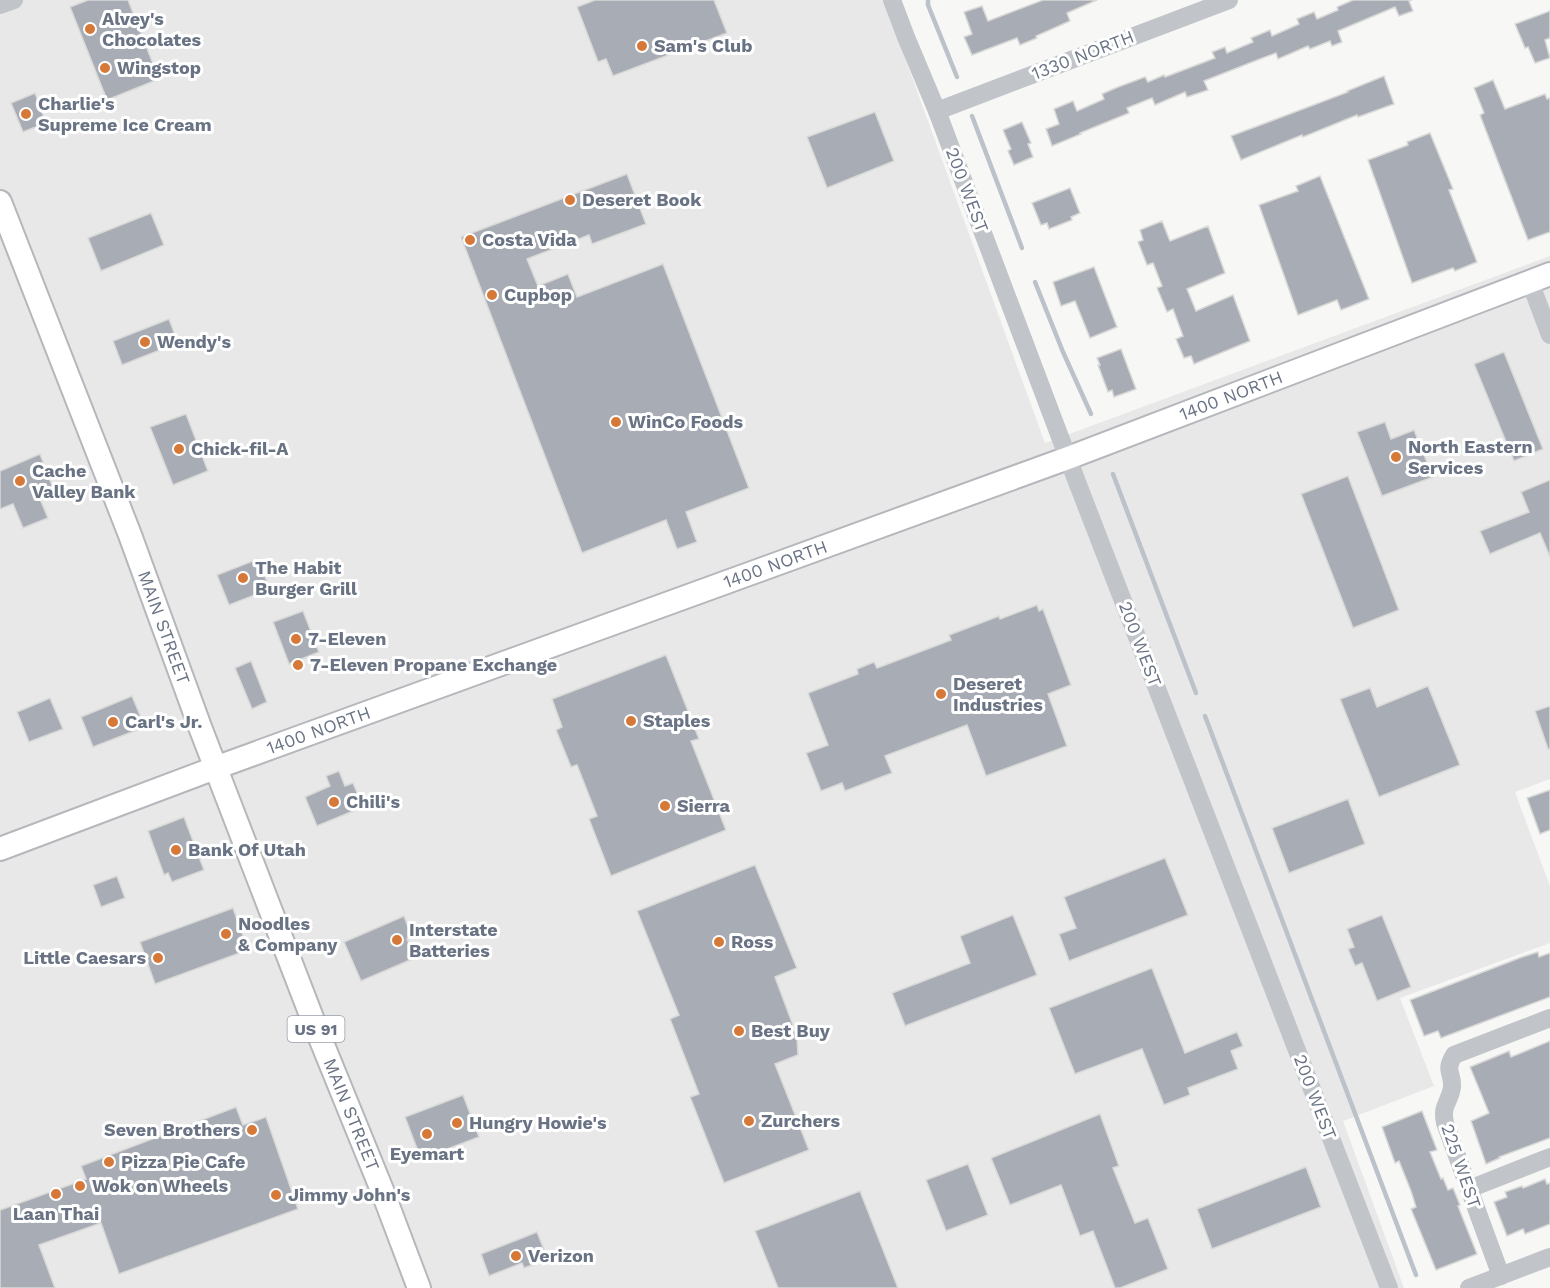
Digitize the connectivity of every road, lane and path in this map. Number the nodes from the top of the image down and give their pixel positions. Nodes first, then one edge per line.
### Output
1 (14, 0) edge
2 (892, 0) edge
3 (1229, 0) edge
4 (0, 5) edge
5 (937, 111) junction
6 (0, 202) edge
7 (1540, 278) edge
8 (1550, 335) edge
9 (1068, 458) junction
10 (215, 768) junction
11 (0, 849) edge
12 (1550, 1018) edge
13 (1550, 1157) edge
14 (1469, 1189) junction
15 (1550, 1257) edge
16 (1501, 1276) junction
17 (419, 1288) edge
18 (1389, 1288) edge
19 (1469, 1288) edge

1 - 4 street
2 - 5 street, 200 WEST
3 - 5 street, 1330 NORTH
5 - 9 street, 200 WEST
6 - 10 main road, MAIN STREET / US 91
7 - 8 street
7 - 9 main road, 1400 NORTH
9 - 10 main road, 1400 NORTH
9 - 18 street, 200 WEST
10 - 11 main road, 1400 NORTH
10 - 17 main road, MAIN STREET / US 91
12 - 14 street, 225 WEST
13 - 14 street
14 - 16 street, 225 WEST
15 - 16 street
16 - 19 street

